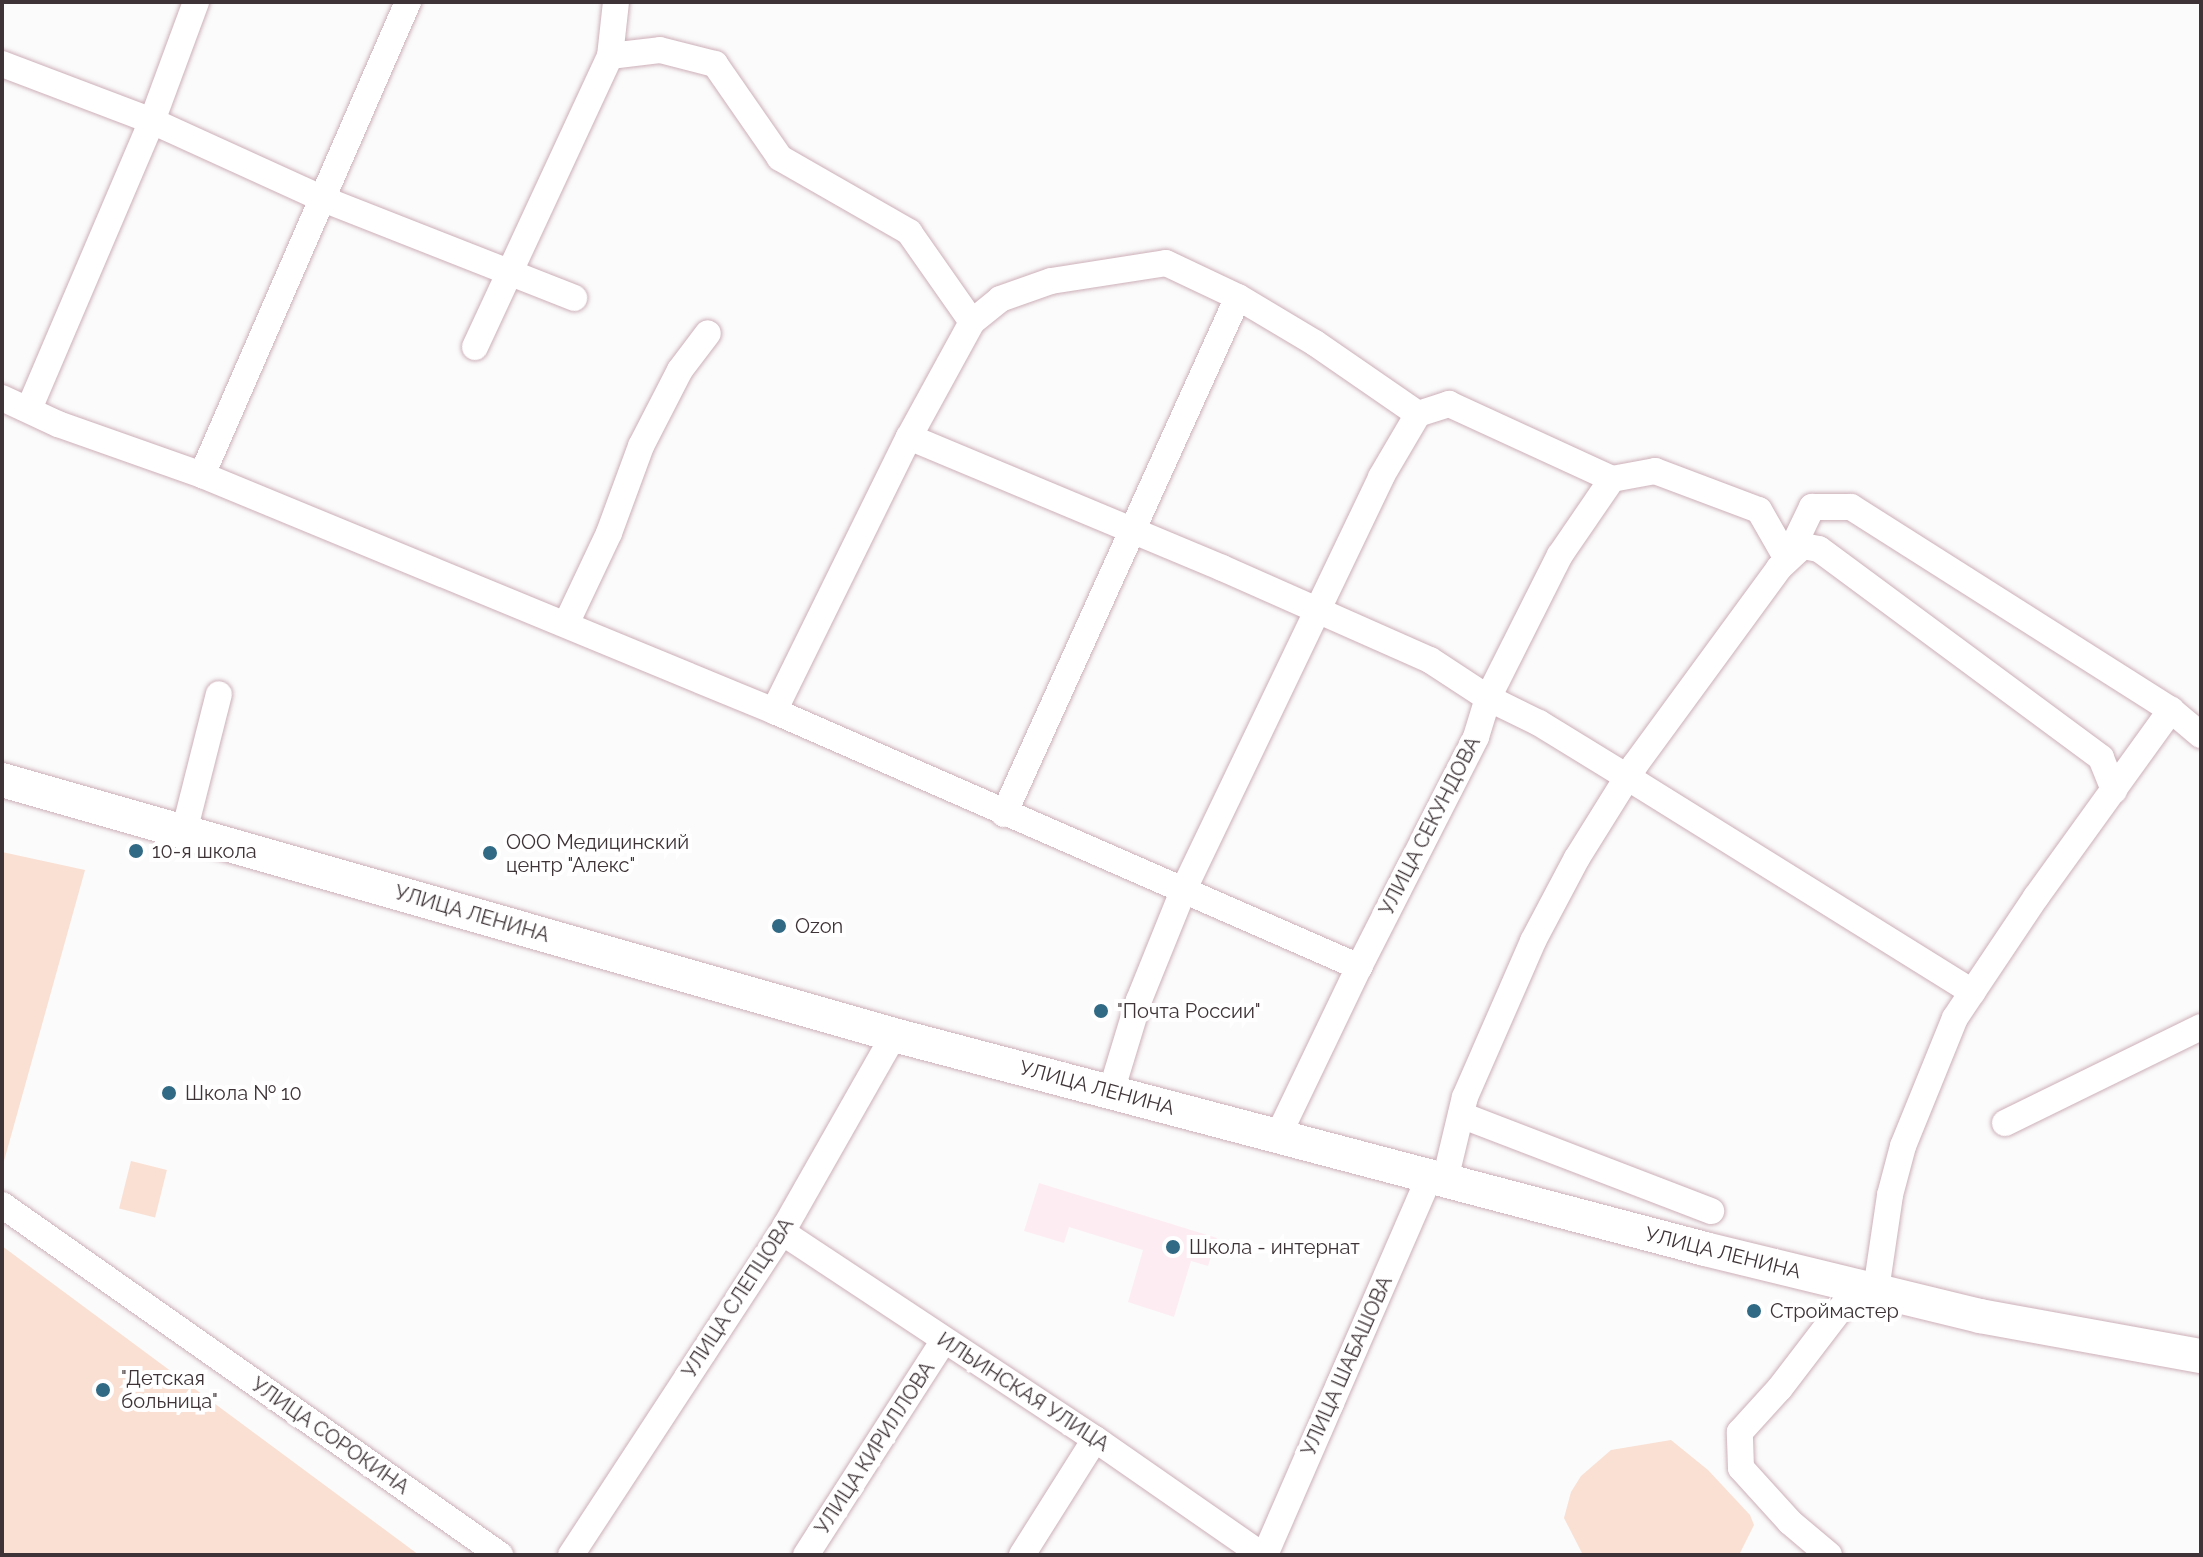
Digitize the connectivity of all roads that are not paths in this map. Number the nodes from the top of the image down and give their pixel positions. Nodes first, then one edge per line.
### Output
1 (196, 2) edge
2 (408, 2) edge
3 (616, 2) edge
4 (610, 56) junction
5 (2, 64) edge
6 (152, 121) junction
7 (323, 199) junction
8 (510, 275) junction
9 (1238, 297) junction
10 (574, 298) dead end
11 (972, 322) junction
12 (708, 333) dead end
13 (475, 347) dead end
14 (2, 398) edge
15 (29, 409) junction
16 (1418, 414) junction
17 (909, 437) junction
18 (202, 475) junction
19 (1612, 479) junction
20 (1129, 530) junction
21 (1787, 559) junction
22 (1317, 611) junction
23 (566, 624) junction
24 (219, 694) dead end
25 (1488, 698) junction
26 (2171, 710) junction
27 (774, 711) junction
28 (2201, 735) edge
29 (1627, 777) junction
30 (2, 780) edge
31 (2114, 790) junction
32 (1004, 814) junction
33 (184, 832) junction
34 (1183, 891) junction
35 (1359, 967) junction
36 (1973, 992) junction
37 (2201, 1027) edge
38 (894, 1035) junction
39 (1111, 1092) junction
40 (1461, 1115) junction
41 (2005, 1123) dead end
42 (1278, 1136) junction
43 (1438, 1178) junction
44 (2, 1205) edge
45 (1711, 1211) dead end
46 (782, 1232) junction
47 (1867, 1288) junction
48 (944, 1340) junction
49 (2201, 1356) edge
50 (1095, 1439) junction
51 (500, 1555) edge
52 (571, 1555) edge
53 (806, 1555) edge
54 (1022, 1555) edge
55 (1264, 1555) edge
56 (1829, 1555) edge

1 - 6 street
2 - 7 street
3 - 4 street
4 - 8 street
4 - 11 street
5 - 6 street
6 - 7 street
6 - 15 street
7 - 8 street
7 - 18 street
8 - 10 street
8 - 13 street
9 - 11 street
9 - 16 street
9 - 20 street
11 - 17 street
12 - 23 street
14 - 15 street
15 - 18 street
16 - 19 street
16 - 22 street
17 - 20 street
17 - 27 street
18 - 23 street
19 - 21 street
19 - 25 street, УЛИЦА СЕКУНДОВА
20 - 22 street
20 - 32 street
21 - 26 street, УЛИЦА ШАБАШОВА
21 - 29 street, УЛИЦА ШАБАШОВА
21 - 31 street
22 - 25 street
22 - 34 street
23 - 27 street
24 - 33 street
25 - 29 street
25 - 35 street, УЛИЦА СЕКУНДОВА
26 - 28 street
26 - 31 street
27 - 32 street
29 - 36 street
29 - 40 street, УЛИЦА ШАБАШОВА
30 - 33 main road, УЛИЦА ЛЕНИНА
31 - 36 street
32 - 34 street
33 - 38 main road, УЛИЦА ЛЕНИНА
34 - 35 street
34 - 39 street
35 - 42 street, УЛИЦА СЕКУНДОВА
36 - 47 street
37 - 41 street
38 - 39 main road, УЛИЦА ЛЕНИНА
38 - 46 street, УЛИЦА СЛЕПЦОВА
39 - 42 main road, УЛИЦА ЛЕНИНА
40 - 43 street, УЛИЦА ШАБАШОВА
40 - 45 street
42 - 43 main road, УЛИЦА ЛЕНИНА
43 - 47 main road, УЛИЦА ЛЕНИНА
43 - 55 street, УЛИЦА ШАБАШОВА
44 - 51 street, УЛИЦА СОРОКИНА
46 - 48 street, ИЛЬИНСКАЯ УЛИЦА
46 - 52 street, УЛИЦА СЛЕПЦОВА
47 - 49 main road, УЛИЦА ЛЕНИНА
47 - 56 street
48 - 50 street, ИЛЬИНСКАЯ УЛИЦА
48 - 53 street, УЛИЦА КИРИЛЛОВА
50 - 54 street
50 - 55 street, ИЛЬИНСКАЯ УЛИЦА

